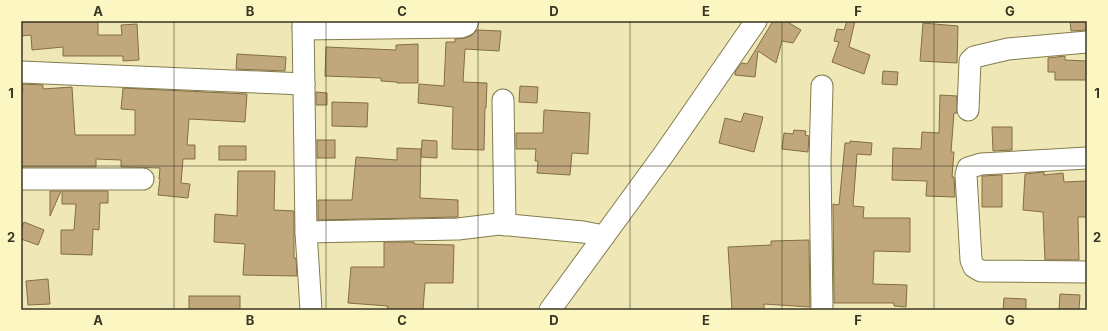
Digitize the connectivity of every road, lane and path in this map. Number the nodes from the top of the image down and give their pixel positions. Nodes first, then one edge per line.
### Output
1 (468, 21) edge
2 (756, 21) edge
3 (303, 25) edge
4 (1087, 42) edge
5 (21, 72) edge
6 (304, 84) junction
7 (822, 86) dead end
8 (503, 100) dead end
9 (968, 110) dead end
10 (1087, 158) edge
11 (21, 179) edge
12 (143, 179) dead end
13 (505, 225) junction
14 (306, 232) junction
15 (604, 236) junction
16 (1087, 272) edge
17 (311, 310) edge
18 (550, 310) edge
19 (822, 310) edge

1 - 3 street
2 - 15 street
3 - 6 street
4 - 9 street
5 - 6 street
6 - 14 street
7 - 19 street
8 - 13 street
10 - 16 street
11 - 12 street
13 - 14 street
13 - 15 street
14 - 17 street
15 - 18 street

